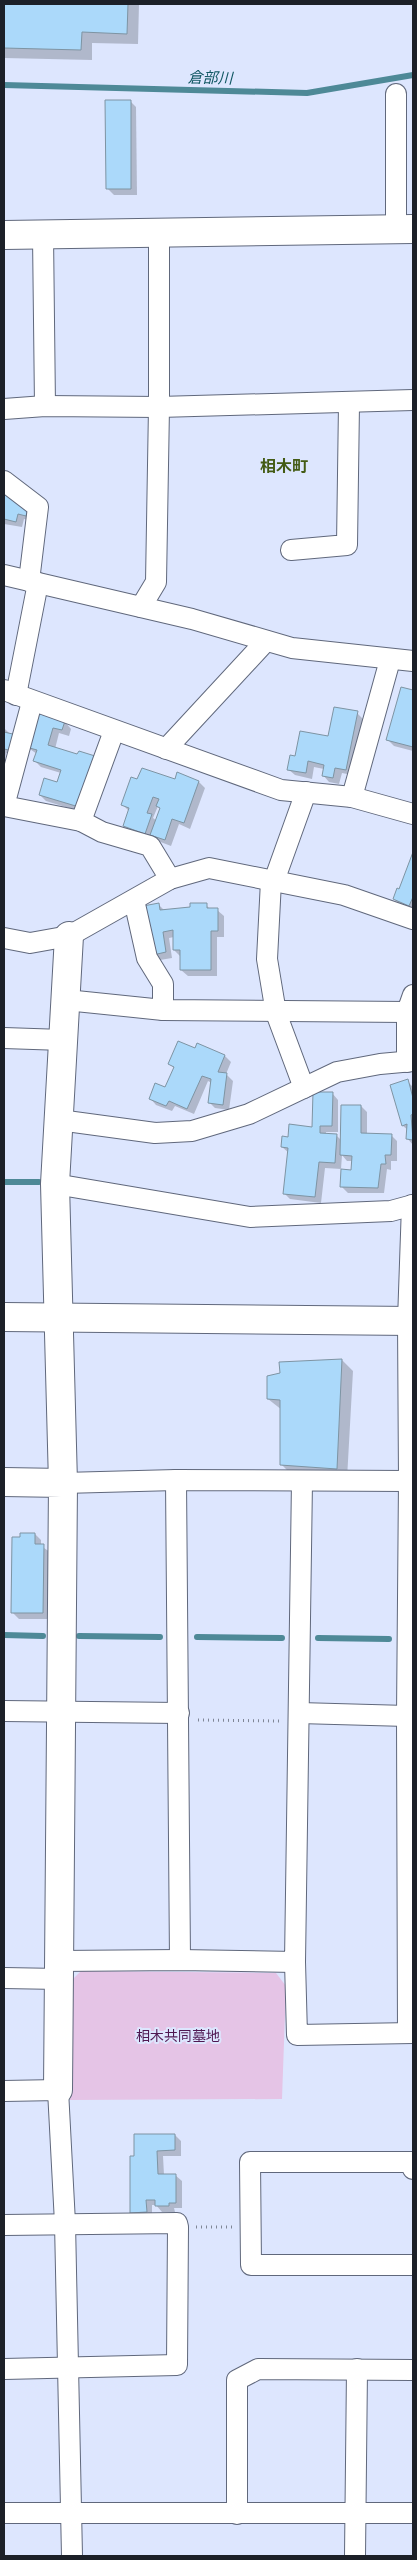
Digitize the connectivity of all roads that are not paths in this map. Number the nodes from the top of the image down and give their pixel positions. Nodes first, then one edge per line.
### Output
1 (396, 94) dead end
2 (405, 229) edge
3 (159, 234) junction
4 (4, 235) edge
5 (43, 235) junction
6 (413, 400) edge
7 (348, 404) junction
8 (45, 406) junction
9 (159, 407) junction
10 (4, 409) edge
11 (4, 481) edge
12 (291, 550) dead end
13 (4, 575) edge
14 (34, 582) junction
15 (141, 607) junction
16 (266, 641) junction
17 (390, 660) junction
18 (413, 661) edge
19 (17, 695) edge
20 (114, 731) junction
21 (166, 749) junction
22 (306, 792) junction
23 (352, 797) junction
24 (4, 806) edge
25 (413, 814) edge
26 (81, 821) junction
27 (170, 879) junction
28 (273, 881) junction
29 (134, 900) junction
30 (413, 919) edge
31 (69, 936) junction
32 (4, 938) edge
33 (66, 1000) junction
34 (410, 1003) edge
35 (163, 1010) junction
36 (276, 1013) junction
37 (4, 1038) edge
38 (63, 1040) junction
39 (410, 1061) edge
40 (304, 1088) junction
41 (59, 1120) junction
42 (55, 1184) junction
43 (413, 1205) edge
44 (4, 1316) edge
45 (59, 1317) junction
46 (411, 1321) edge
47 (176, 1480) junction
48 (302, 1481) junction
49 (411, 1481) edge
50 (4, 1482) edge
51 (63, 1483) junction
52 (4, 1711) edge
53 (60, 1712) junction
54 (180, 1716) junction
55 (407, 1716) junction
56 (299, 1717) junction
57 (180, 1960) junction
58 (295, 1962) junction
59 (58, 1970) junction
60 (4, 1978) edge
61 (410, 2033) edge
62 (58, 2090) junction
63 (4, 2091) edge
64 (413, 2169) edge
65 (65, 2223) junction
66 (4, 2225) edge
67 (413, 2265) edge
68 (68, 2368) junction
69 (4, 2369) edge
70 (357, 2370) junction
71 (413, 2370) edge
72 (4, 2513) edge
73 (71, 2513) junction
74 (354, 2513) junction
75 (413, 2513) edge
76 (237, 2514) junction
77 (72, 2556) edge
78 (355, 2556) edge

1 - 2 street
2 - 3 street
3 - 5 street
3 - 9 street
4 - 5 street
5 - 8 street
6 - 7 street
7 - 9 street
7 - 12 street
8 - 9 street
8 - 10 street
9 - 15 street
11 - 14 street
13 - 14 street
14 - 15 street
14 - 19 street
15 - 16 street
16 - 17 street
16 - 21 street
17 - 18 street
17 - 23 street
19 - 20 street
19 - 24 street
20 - 21 street
20 - 26 street
21 - 22 street
22 - 23 street
22 - 28 street
23 - 25 street
24 - 26 street
26 - 27 street
27 - 28 street
27 - 29 street
28 - 30 street
28 - 36 street
29 - 31 street
29 - 35 street
31 - 32 street
31 - 33 street
33 - 35 street
33 - 38 street
34 - 36 street
34 - 39 street
35 - 36 street
36 - 40 street
37 - 38 street
38 - 41 street
39 - 40 street
40 - 41 street
41 - 42 street
42 - 43 street
42 - 45 street
43 - 46 street
44 - 45 street
45 - 46 street
45 - 51 street
46 - 49 street
47 - 48 street
47 - 51 street
47 - 54 street
48 - 49 street
48 - 56 street
49 - 55 street
50 - 51 street
51 - 53 street
52 - 53 street
53 - 54 street
53 - 59 street
54 - 57 street
55 - 56 street
55 - 61 street
56 - 58 street
57 - 58 street
57 - 59 street
58 - 61 street
59 - 60 street
59 - 62 street
62 - 63 street
62 - 65 street
64 - 67 street
65 - 66 street
65 - 68 street
65 - 68 street
68 - 69 street
68 - 73 street
70 - 71 street
70 - 74 street
70 - 76 street
72 - 73 street
73 - 76 street
73 - 77 street
74 - 75 street
74 - 76 street
74 - 78 street

